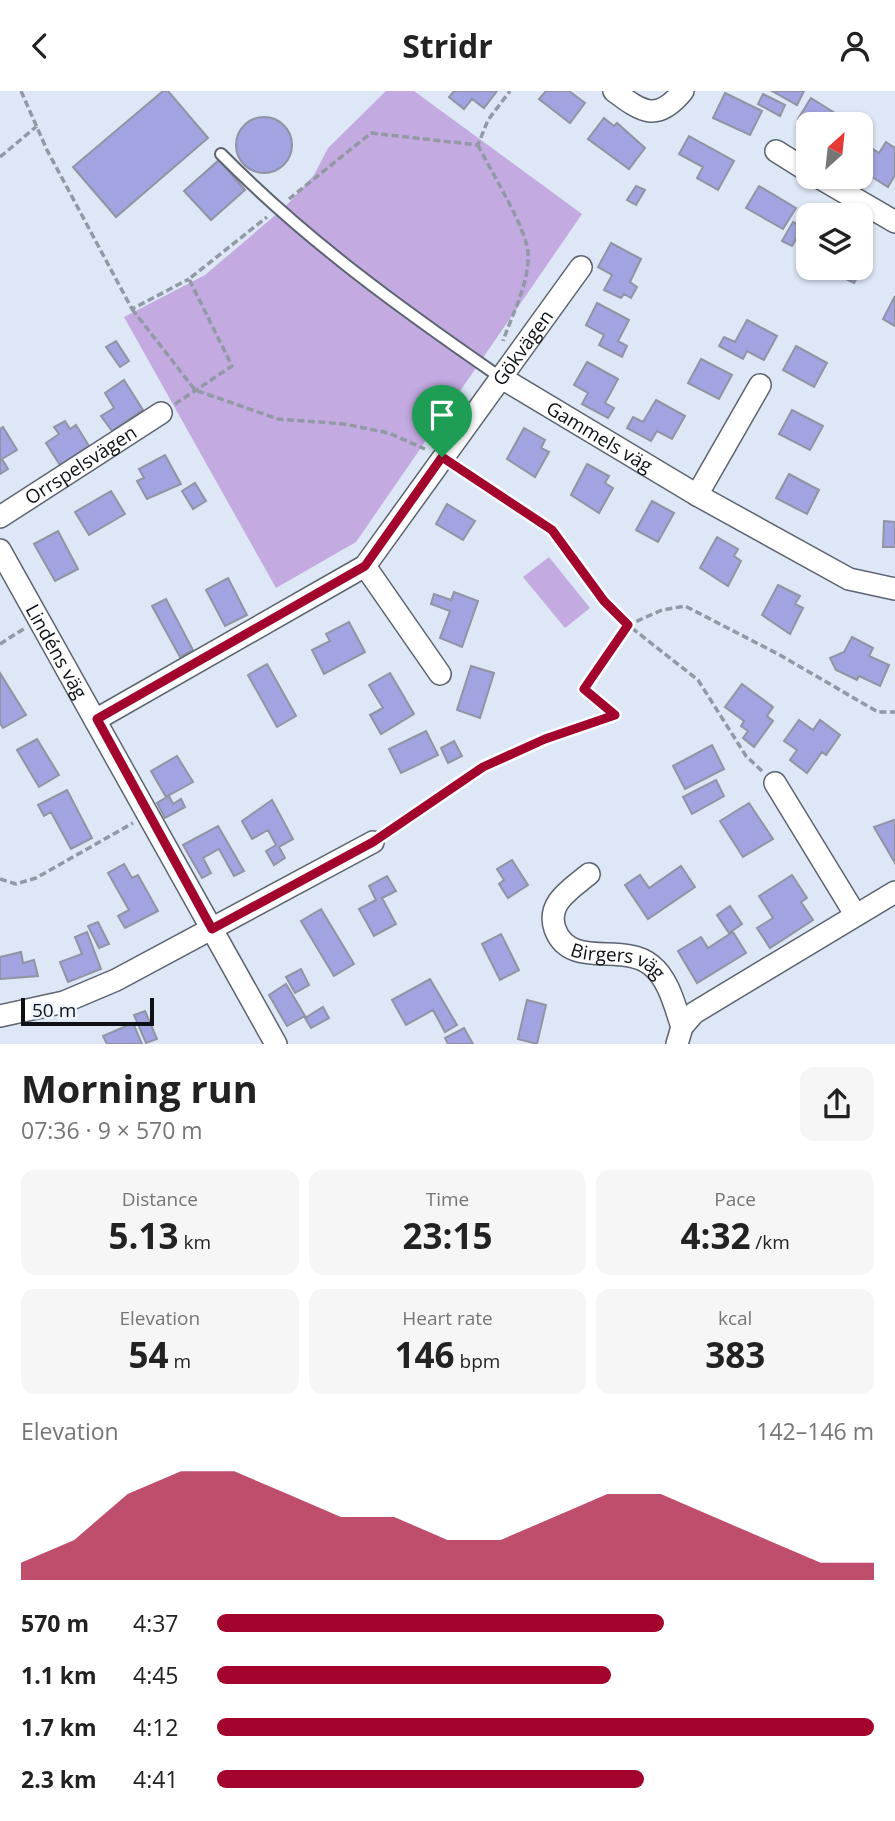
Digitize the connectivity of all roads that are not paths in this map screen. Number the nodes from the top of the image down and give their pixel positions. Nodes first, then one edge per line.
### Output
1 (614, 91) edge
2 (683, 91) edge
3 (776, 151) dead end
4 (221, 154) dead end
5 (796, 164) edge
6 (839, 189) edge
7 (895, 222) edge
8 (580, 267) dead end
9 (506, 370) junction
10 (760, 385) dead end
11 (161, 413) dead end
12 (697, 495) junction
13 (0, 517) edge
14 (0, 549) edge
15 (365, 566) junction
16 (895, 589) edge
17 (440, 674) dead end
18 (97, 719) junction
19 (775, 783) road end
20 (373, 842) road end
21 (589, 874) dead end
22 (895, 892) edge
23 (855, 914) junction
24 (212, 929) junction
25 (0, 1016) edge
26 (680, 1036) edge
27 (276, 1044) edge

1 - 2 street
3 - 5 street
4 - 9 lane
6 - 7 street
8 - 9 street, Gökvägen
9 - 12 street, Gammels väg
9 - 15 street, Gökvägen
10 - 12 street
11 - 13 street, Orrspelsvägen
12 - 16 street, Gammels väg
14 - 18 street, Lindéns väg
15 - 17 street
15 - 18 street, Gökvägen
18 - 24 street, Lindéns väg
19 - 23 street
20 - 24 street
21 - 26 street, Birgers väg
22 - 23 street, Birgers väg
23 - 26 street, Birgers väg
24 - 25 street
24 - 27 street, Lindéns väg

